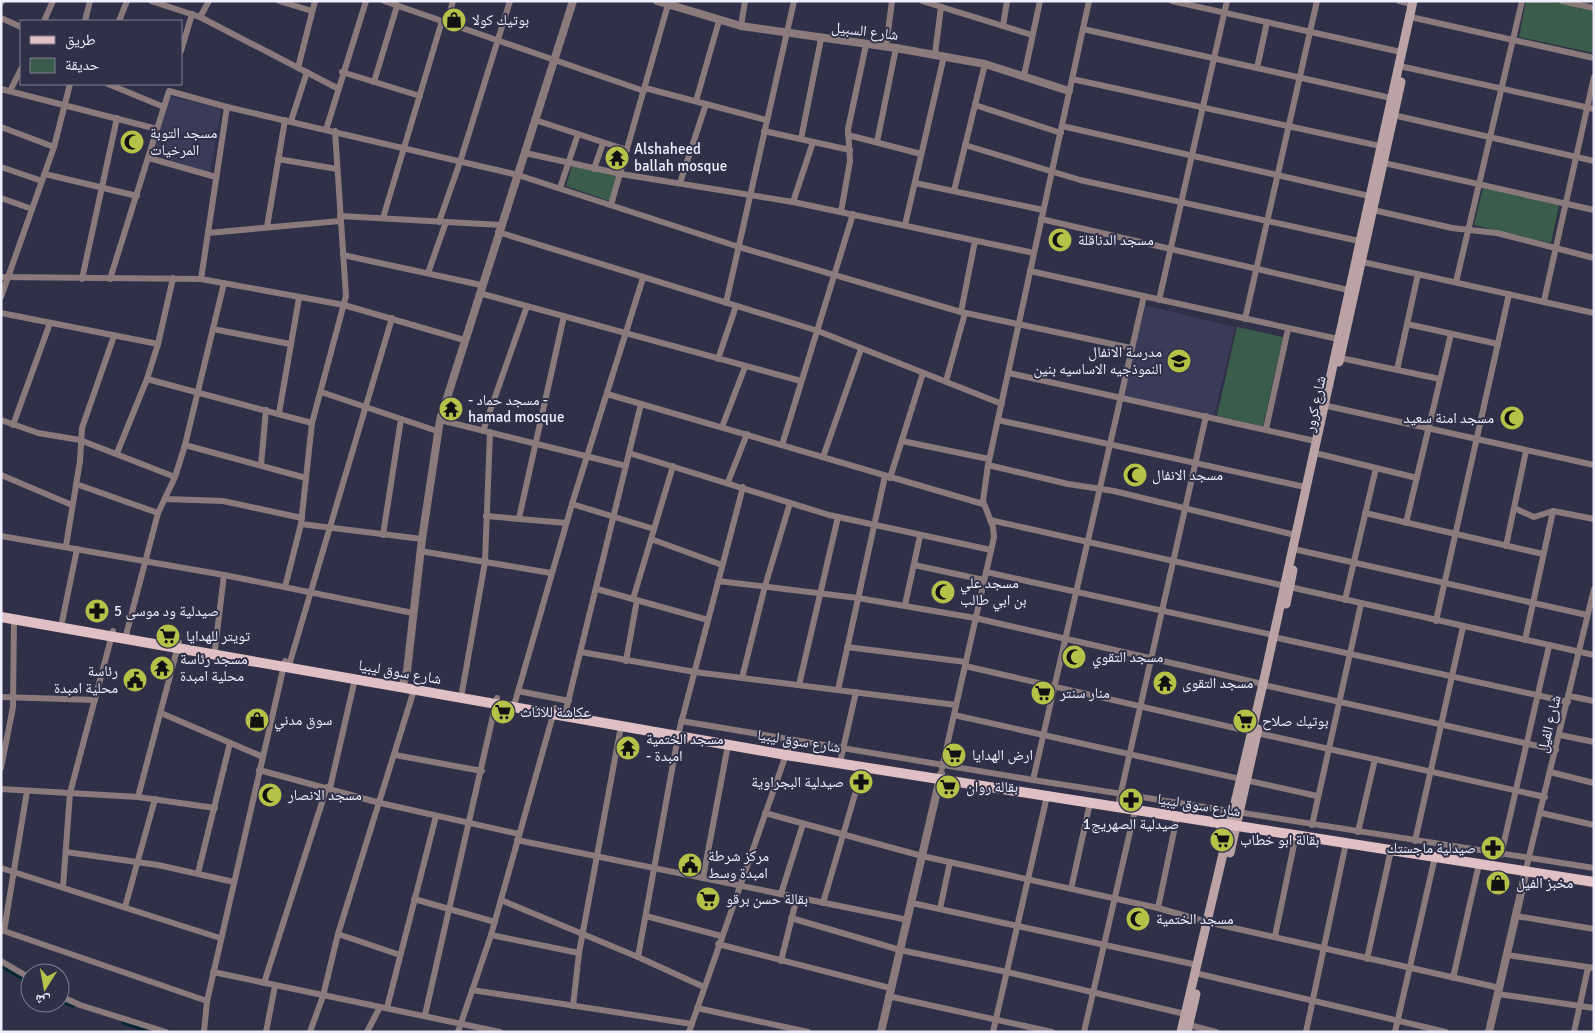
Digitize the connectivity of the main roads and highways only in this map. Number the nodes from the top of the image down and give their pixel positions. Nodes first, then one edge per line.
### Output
1 (1415, 2) edge
2 (1358, 261) junction
3 (1337, 357) junction
4 (1326, 406) junction
5 (1286, 586) junction
6 (1, 612) edge
7 (1, 618) edge
8 (112, 634) junction
9 (178, 645) junction
10 (286, 663) junction
11 (403, 685) junction
12 (496, 701) junction
13 (561, 709) junction
14 (679, 729) junction
15 (787, 752) junction
16 (942, 773) junction
17 (1233, 820) junction
18 (1226, 841) joint
19 (1527, 865) junction
20 (1594, 876) edge
21 (1594, 882) edge
22 (1210, 922) junction
23 (1198, 971) junction
24 (1188, 1029) edge
25 (1181, 1032) edge

1 - 2 main road, شارع كرور
1 - 2 main road, شارع كرور
2 - 3 main road, شارع كرور
2 - 3 main road, شارع كرور
3 - 4 main road, شارع كرور
4 - 5 main road, شارع كرور
4 - 5 main road, شارع كرور
5 - 17 main road, شارع كرور
6 - 8 main road, شارع سوق ليبيا
7 - 8 main road, شارع سوق ليبيا
8 - 9 main road, شارع سوق ليبيا
9 - 10 main road, شارع سوق ليبيا
9 - 10 main road, شارع سوق ليبيا
10 - 11 main road, شارع سوق ليبيا
10 - 11 main road, شارع سوق ليبيا
11 - 12 main road, شارع سوق ليبيا
11 - 12 main road, شارع سوق ليبيا
12 - 13 main road, شارع سوق ليبيا
12 - 13 main road, شارع سوق ليبيا
13 - 14 main road, شارع سوق ليبيا
13 - 14 main road, شارع سوق ليبيا
14 - 15 main road, شارع سوق ليبيا
14 - 15 main road, شارع سوق ليبيا
15 - 16 main road, شارع سوق ليبيا
15 - 16 main road, شارع سوق ليبيا
16 - 17 main road, شارع سوق ليبيا
16 - 17 main road, شارع سوق ليبيا
17 - 18 main road
17 - 19 main road, شارع سوق ليبيا
17 - 19 main road, شارع سوق ليبيا
17 - 22 main road, شارع كرور
18 - 22 main road
19 - 20 main road, شارع سوق ليبيا
19 - 21 main road, شارع سوق ليبيا
22 - 23 main road
23 - 24 main road
23 - 25 main road

